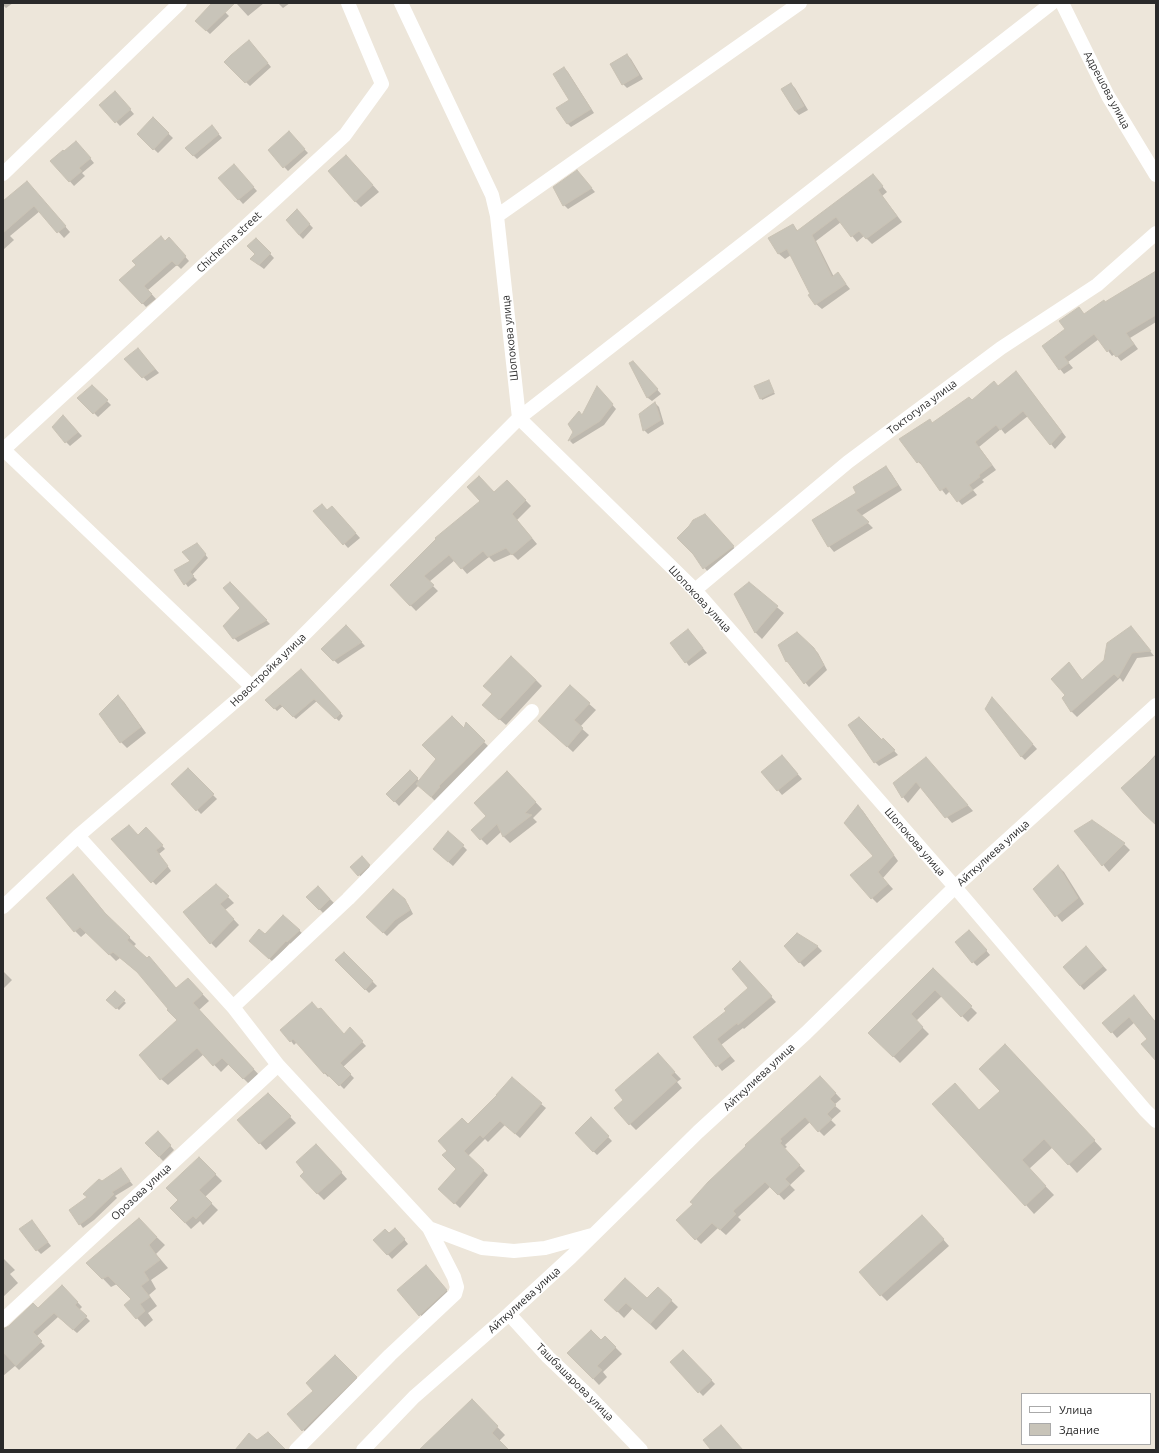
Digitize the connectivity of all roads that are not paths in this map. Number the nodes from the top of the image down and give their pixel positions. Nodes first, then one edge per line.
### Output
1 (180, 3) edge
2 (348, 3) edge
3 (401, 3) edge
4 (800, 3) edge
5 (1052, 3) edge
6 (1062, 3) edge
7 (3, 174) edge
8 (1156, 175) edge
9 (497, 216) junction
10 (1156, 233) edge
11 (519, 418) junction
12 (3, 450) edge
13 (695, 590) junction
14 (252, 687) junction
15 (1156, 705) edge
16 (532, 711) dead end
17 (78, 836) junction
18 (955, 887) junction
19 (3, 907) edge
20 (233, 1007) junction
21 (278, 1065) junction
22 (1156, 1121) edge
23 (429, 1228) junction
24 (594, 1235) junction
25 (509, 1314) junction
26 (3, 1320) edge
27 (296, 1450) edge
28 (363, 1450) edge
29 (641, 1450) edge

1 - 7 street
2 - 12 street, Chicherina street
3 - 9 street, Шопокова улица
4 - 9 street
5 - 11 street, Новостройка улица
6 - 8 street, Адрешова улица
9 - 11 street, Шопокова улица
10 - 13 street, Токтогула улица
11 - 13 street, Шопокова улица
11 - 14 street, Новостройка улица
12 - 14 street
13 - 18 street, Шопокова улица
14 - 17 street, Новостройка улица
15 - 18 street, Айткулиева улица
16 - 20 street
17 - 19 street, Новостройка улица
17 - 20 street
18 - 22 street, Шопокова улица
18 - 24 street, Айткулиева улица
20 - 21 street
21 - 23 street
21 - 26 street, Орозова улица
23 - 24 street
23 - 27 street
24 - 25 street, Айткулиева улица
25 - 28 street, Айткулиева улица
25 - 29 street, Ташбашарова улица

